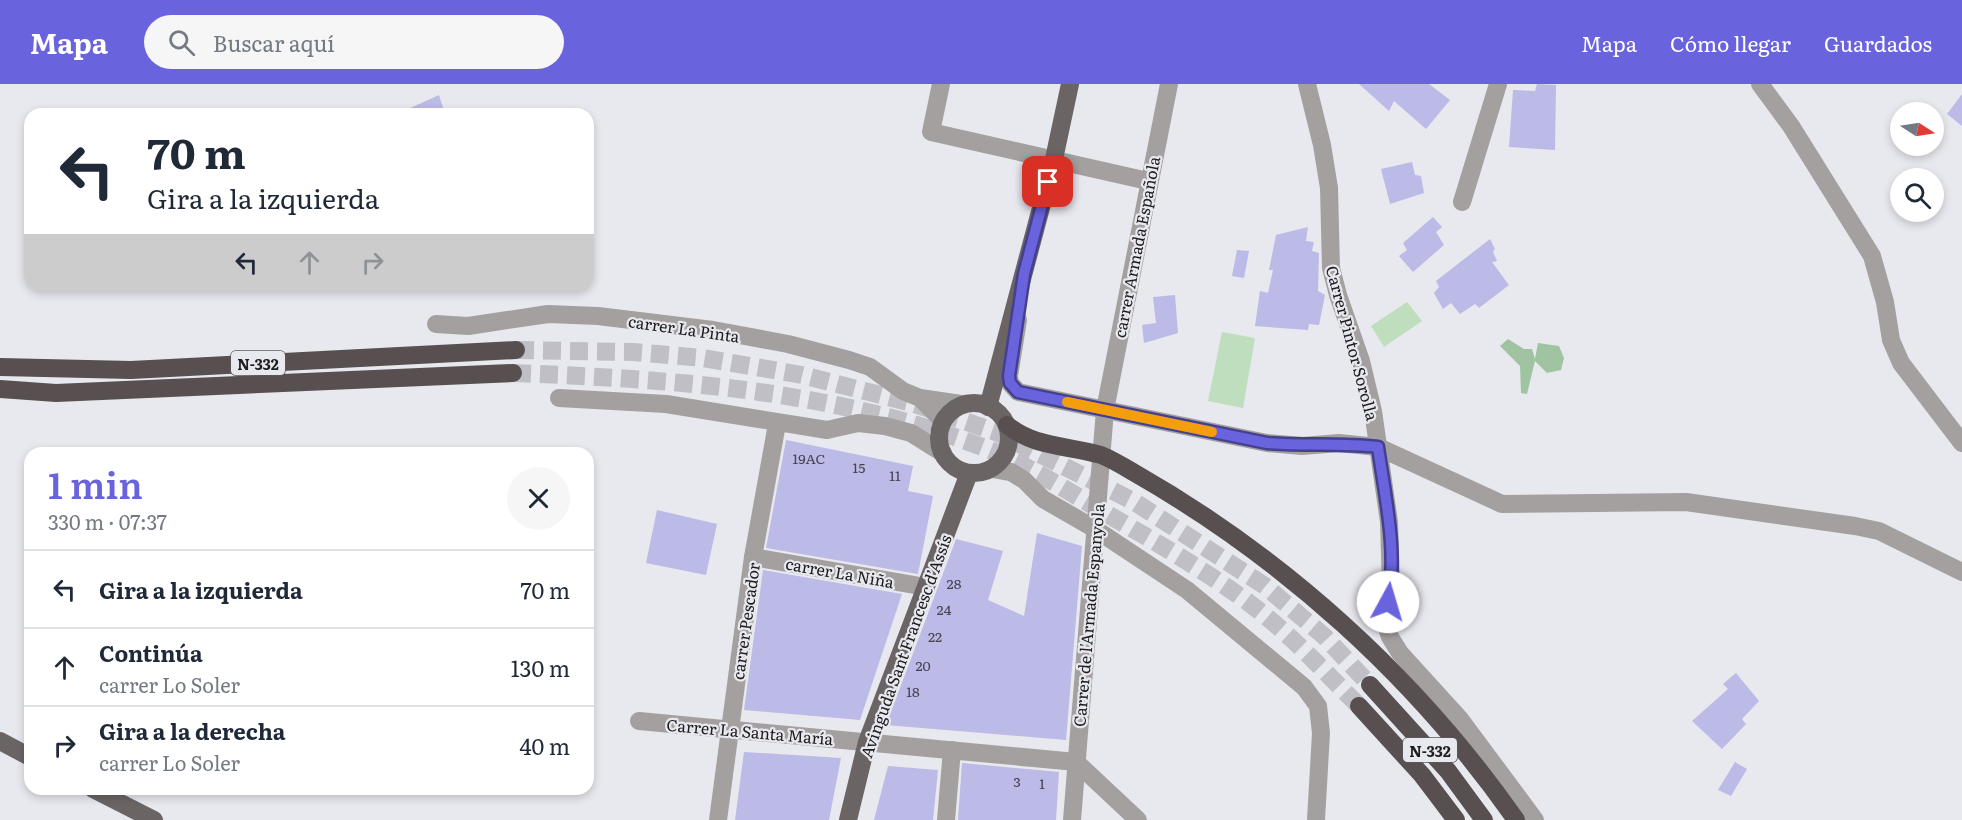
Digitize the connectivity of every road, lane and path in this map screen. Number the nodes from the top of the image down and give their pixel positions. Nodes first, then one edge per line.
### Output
1 (940, 84) edge
2 (1070, 84) edge
3 (1169, 84) edge
4 (1307, 84) edge
5 (1498, 84) edge
6 (1760, 84) edge
7 (1054, 159) junction
8 (1148, 182) junction
9 (1462, 202) dead end
10 (1024, 274) junction
11 (436, 324) dead end
12 (516, 350) tunnel mouth
13 (0, 367) edge
14 (513, 373) tunnel mouth
15 (0, 388) edge
16 (559, 398) dead end
17 (920, 398) junction
18 (961, 404) junction
19 (988, 407) junction
20 (1105, 410) junction
21 (943, 421) junction
22 (777, 424) junction
23 (1007, 425) junction
24 (1962, 443) edge
25 (1378, 447) junction
26 (943, 453) junction
27 (1101, 455) junction
28 (993, 469) junction
29 (969, 473) junction
30 (1095, 529) junction
31 (753, 557) junction
32 (1962, 572) edge
33 (926, 587) junction
34 (1370, 685) tunnel mouth
35 (1359, 706) tunnel mouth
36 (639, 721) dead end
37 (731, 730) junction
38 (0, 741) edge
39 (867, 742) junction
40 (952, 750) junction
41 (24, 754) edge
42 (1076, 762) junction
43 (105, 795) edge
44 (154, 820) edge
45 (718, 820) edge
46 (848, 820) edge
47 (946, 820) edge
48 (1072, 820) edge
49 (1138, 820) edge
50 (1316, 820) edge
51 (1456, 820) edge
52 (1484, 820) edge
53 (1516, 820) edge
54 (1535, 820) edge

1 - 7 street
2 - 7 main road
3 - 8 street, carrer Armada Española
4 - 25 street, Carrer Pintor Sorolla
5 - 9 street
6 - 24 street
7 - 8 street
7 - 10 main road
8 - 20 street, carrer Armada Española
10 - 19 main road
10 - 20 street
11 - 17 street, carrer La Pinta
12 - 13 highway, N-332
14 - 15 highway, N-332
16 - 22 street
17 - 18 street, carrer La Pinta
17 - 21 street, carrer La Pinta
18 - 19 main road
18 - 21 main road
19 - 23 main road
20 - 25 street
20 - 27 street, Carrer de l'Armada Espanyola
21 - 26 main road
22 - 26 street
22 - 31 street, carrer Pescador
23 - 27 highway
23 - 28 main road
25 - 32 street
25 - 54 street, Carrer Pintor Sorolla
26 - 29 main road
27 - 30 street, Carrer de l'Armada Espanyola
27 - 53 highway
28 - 29 main road
28 - 30 street
29 - 33 main road, Avinguda Sant Francesc d’Assís
30 - 42 street, Carrer de l'Armada Espanyola
30 - 50 street
31 - 33 street, carrer La Niña
31 - 37 street, carrer Pescador
33 - 39 main road, Avinguda Sant Francesc d’Assís
34 - 52 highway, N-332
35 - 51 highway, N-332
36 - 37 street, Carrer La Santa María
37 - 39 street, Carrer La Santa María
37 - 45 street, carrer Pescador
38 - 41 main road
39 - 40 street, Carrer La Santa María
39 - 46 main road, Avinguda Sant Francesc d’Assís
40 - 42 street, Carrer La Santa María
40 - 47 street
42 - 48 street, Carrer de l'Armada Espanyola
42 - 49 street
43 - 44 main road

